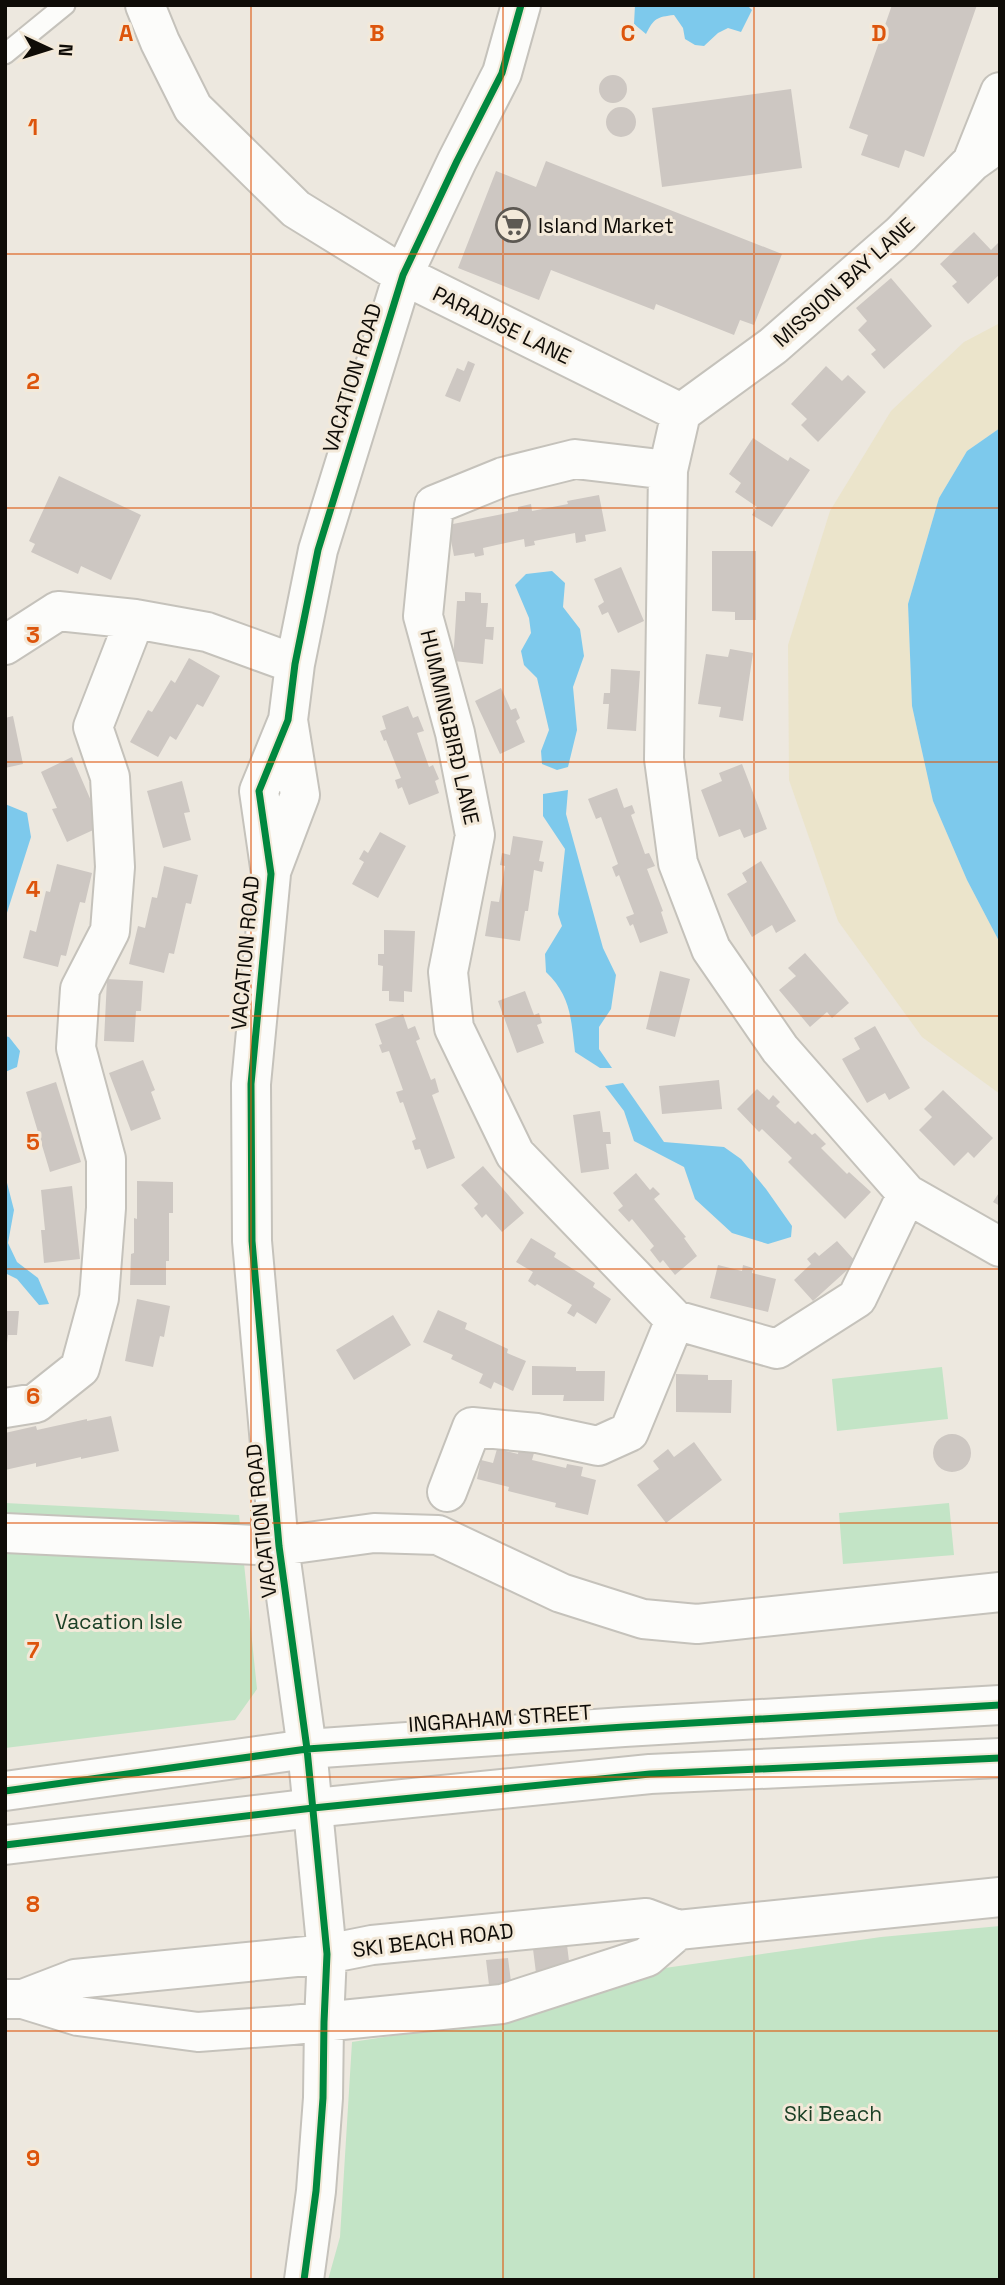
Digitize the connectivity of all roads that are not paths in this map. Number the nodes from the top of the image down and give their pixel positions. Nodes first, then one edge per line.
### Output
1 (65, 5) edge
2 (145, 5) edge
3 (521, 5) edge
4 (5, 54) edge
5 (1000, 92) edge
6 (986, 152) edge
7 (403, 275) junction
8 (681, 414) junction
9 (668, 470) junction
10 (135, 619) junction
11 (5, 645) edge
12 (295, 664) junction
13 (907, 1194) junction
14 (1000, 1247) edge
15 (675, 1321) junction
16 (5, 1408) edge
17 (447, 1492) dead end
18 (5, 1534) edge
19 (279, 1546) junction
20 (1000, 1592) edge
21 (1000, 1705) edge
22 (1000, 1758) edge
23 (310, 1779) junction
24 (5, 1791) edge
25 (5, 1845) edge
26 (1000, 1897) edge
27 (678, 1930) junction
28 (327, 1954) junction
29 (14, 1999) edge
30 (324, 2022) junction
31 (304, 2280) edge

1 - 4 lane
2 - 7 street, PARADISE LANE
3 - 7 street, VACATION ROAD
5 - 6 street
6 - 8 street, MISSION BAY LANE
7 - 8 street, PARADISE LANE
7 - 12 street, VACATION ROAD
8 - 9 street
9 - 13 street
9 - 15 street, HUMMINGBIRD LANE
10 - 11 street
10 - 12 street
10 - 16 street
12 - 19 street, VACATION ROAD
13 - 14 street
13 - 15 street
15 - 17 street
18 - 19 street
19 - 20 street
19 - 23 street, VACATION ROAD
21 - 23 street, INGRAHAM STREET
22 - 23 street, INGRAHAM STREET
23 - 24 street, INGRAHAM STREET
23 - 25 street, INGRAHAM STREET
23 - 28 street, VACATION ROAD
26 - 27 street
27 - 28 street, SKI BEACH ROAD
27 - 30 street, SKI BEACH ROAD
28 - 29 street, SKI BEACH ROAD
28 - 30 street, VACATION ROAD
29 - 30 street, SKI BEACH ROAD
30 - 31 street, VACATION ROAD

